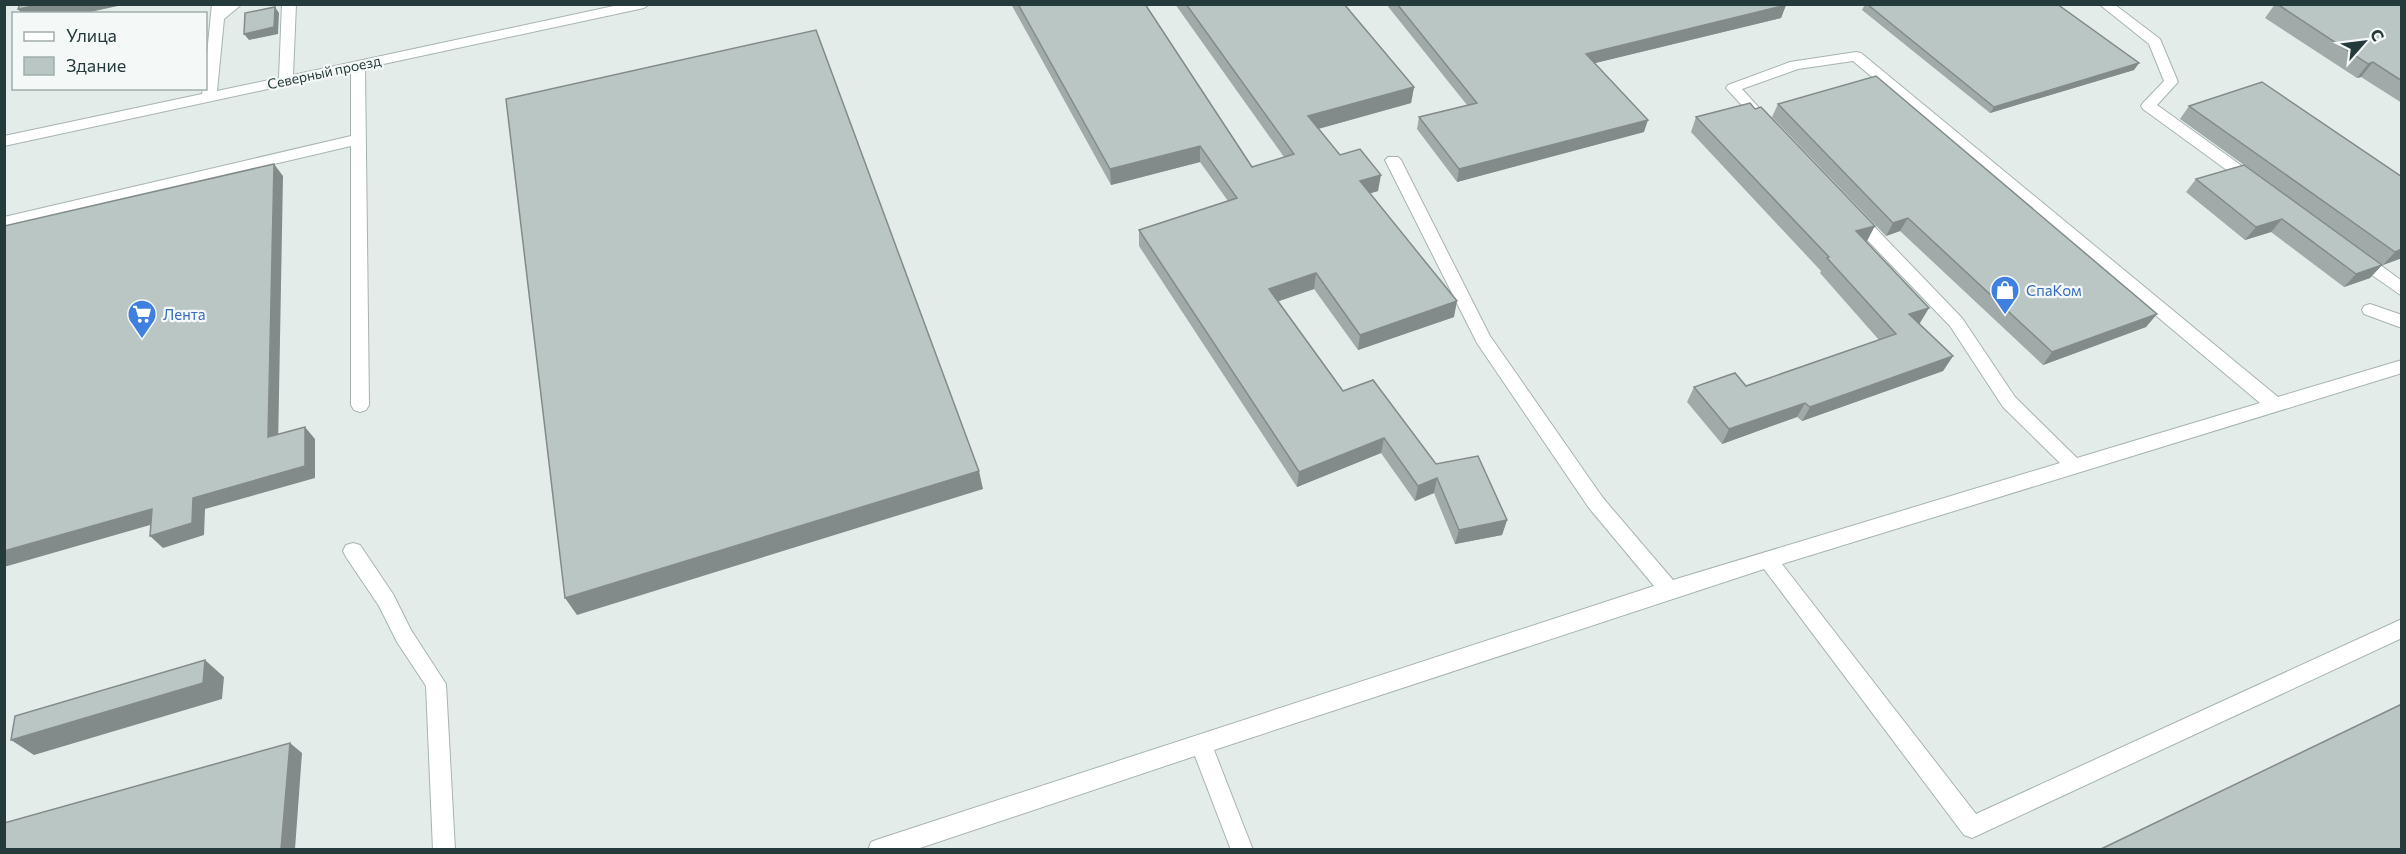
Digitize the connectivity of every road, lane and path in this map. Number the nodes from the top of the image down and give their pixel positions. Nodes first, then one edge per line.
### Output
1 (236, 4) edge
2 (289, 4) edge
3 (644, 4) edge
4 (2105, 4) edge
5 (218, 11) edge
6 (358, 65) junction
7 (286, 80) junction
8 (209, 96) junction
9 (1774, 131) edge
10 (359, 139) junction
11 (4, 141) edge
12 (1393, 160) dead end
13 (2264, 189) edge
14 (1848, 209) edge
15 (4, 222) edge
16 (2342, 245) edge
17 (2402, 290) edge
18 (2370, 310) dead end
19 (2402, 322) edge
20 (2402, 366) edge
21 (360, 405) dead end
22 (2275, 405) junction
23 (2073, 465) junction
24 (353, 551) dead end
25 (1768, 560) junction
26 (1669, 590) junction
27 (2402, 628) edge
28 (1201, 743) junction
29 (444, 849) edge
30 (879, 849) edge
31 (1242, 849) edge

1 - 5 street
2 - 7 street
3 - 6 street, Северный проезд
4 - 13 street
5 - 8 street
6 - 7 street, Северный проезд
6 - 10 street
7 - 8 street, Северный проезд
8 - 11 street, Северный проезд
9 - 22 street
10 - 15 street
10 - 21 street
12 - 26 street
14 - 23 street
16 - 17 street
18 - 19 street
20 - 22 street
22 - 23 street
23 - 25 street
24 - 29 street
25 - 26 street
25 - 27 street
26 - 28 street
28 - 30 street
28 - 31 street

